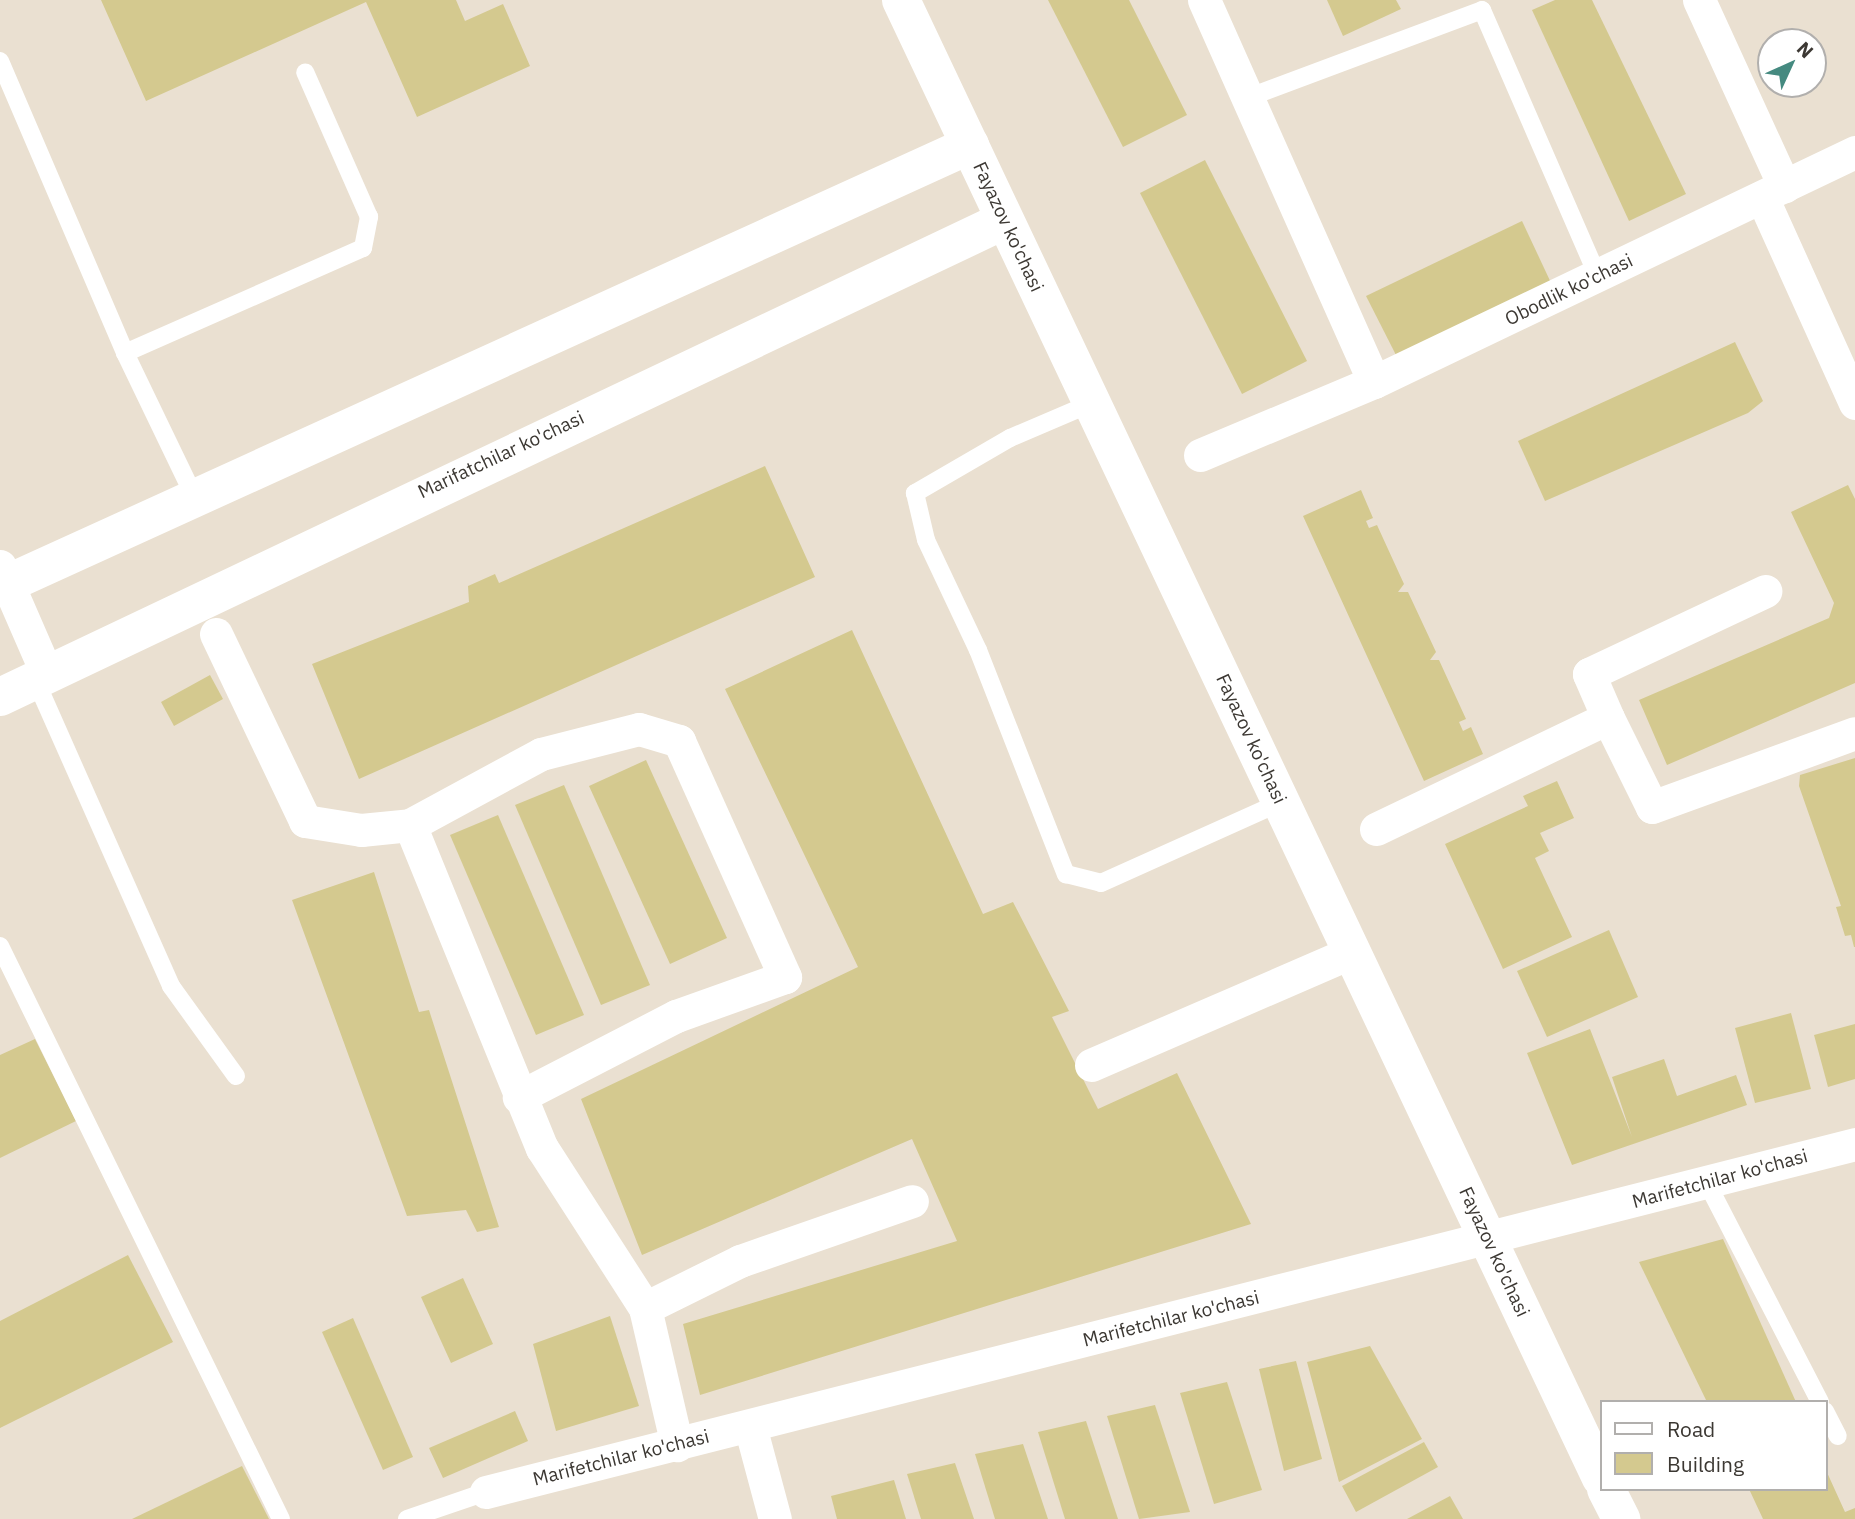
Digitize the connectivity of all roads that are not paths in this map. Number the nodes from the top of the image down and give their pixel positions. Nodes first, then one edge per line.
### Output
1 (901, 0) edge
2 (1204, 0) edge
3 (1699, 0) edge
4 (1480, 5) edge
5 (0, 61) edge
6 (305, 72) dead end
7 (1247, 98) junction
8 (970, 145) junction
9 (1855, 152) edge
10 (1773, 192) junction
11 (1005, 220) junction
12 (1598, 277) junction
13 (125, 353) junction
14 (1374, 382) junction
15 (1091, 403) junction
16 (1855, 403) edge
17 (1200, 455) dead end
18 (193, 494) junction
19 (3, 579) edge
20 (1765, 591) dead end
21 (216, 634) dead end
22 (41, 677) junction
23 (0, 697) edge
24 (1608, 718) junction
25 (1855, 733) edge
26 (1281, 802) junction
27 (410, 825) junction
28 (1376, 829) dead end
29 (0, 946) edge
30 (1352, 952) junction
31 (1091, 1065) dead end
32 (236, 1076) dead end
33 (519, 1097) junction
34 (1855, 1144) edge
35 (1707, 1183) junction
36 (912, 1201) dead end
37 (1488, 1239) junction
38 (645, 1308) junction
39 (1819, 1400) edge
40 (1827, 1415) edge
41 (750, 1426) junction
42 (1838, 1436) dead end
43 (677, 1444) junction
44 (1600, 1476) edge
45 (1607, 1491) edge
46 (486, 1492) joint
47 (281, 1519) edge
48 (407, 1519) edge
49 (775, 1519) edge
50 (1620, 1519) edge

1 - 8 street, Fayazov ko'chasi
2 - 7 street
3 - 10 street
4 - 7 lane
4 - 12 lane
5 - 13 lane
6 - 13 lane
7 - 14 street
8 - 11 street, Fayazov ko'chasi
8 - 18 street
9 - 10 street, Obodlik ko'chasi
10 - 12 street, Obodlik ko'chasi
10 - 16 street
11 - 15 street, Fayazov ko'chasi
11 - 22 street, Marifatchilar ko'chasi
12 - 14 street, Obodlik ko'chasi
13 - 18 lane
14 - 17 street, Obodlik ko'chasi
15 - 26 street, Fayazov ko'chasi
15 - 26 lane
18 - 19 street
19 - 22 street
20 - 24 street
21 - 27 street
22 - 23 street, Marifatchilar ko'chasi
22 - 32 lane
24 - 25 street
24 - 28 street
26 - 30 street, Fayazov ko'chasi
27 - 33 street
27 - 33 street
29 - 47 lane
30 - 31 street
30 - 37 street, Fayazov ko'chasi
33 - 38 street
34 - 35 street, Marifetchilar ko'chasi
35 - 37 street, Marifetchilar ko'chasi
35 - 39 lane
36 - 38 street
37 - 41 street, Marifetchilar ko'chasi
37 - 44 street, Fayazov ko'chasi
38 - 43 street
40 - 42 lane
41 - 43 street, Marifetchilar ko'chasi
41 - 49 street
43 - 46 street, Marifetchilar ko'chasi
45 - 50 street
46 - 48 lane

